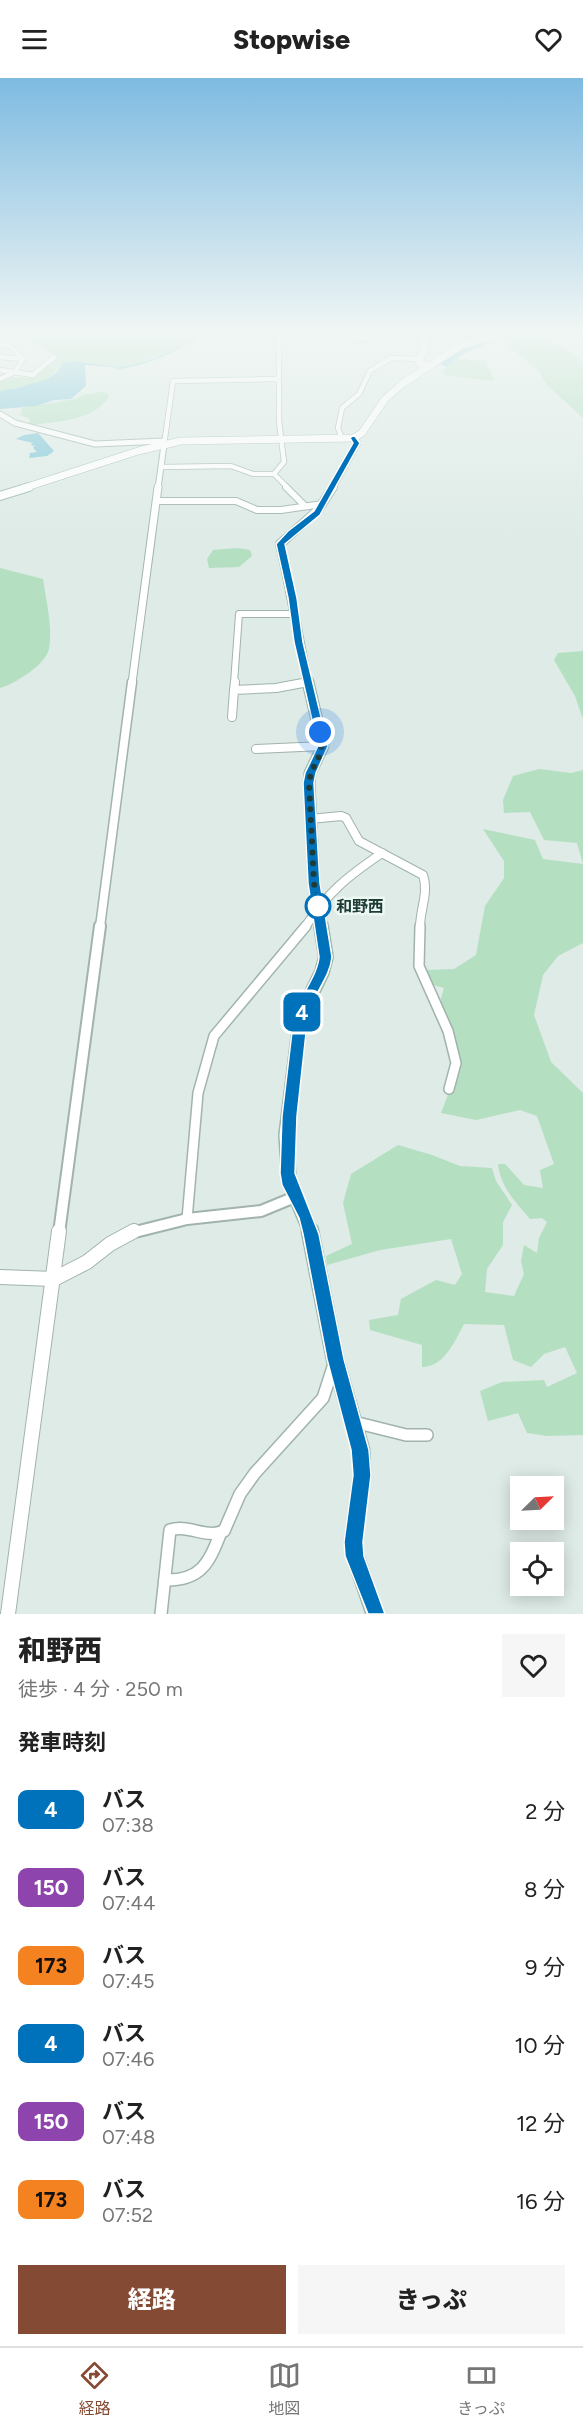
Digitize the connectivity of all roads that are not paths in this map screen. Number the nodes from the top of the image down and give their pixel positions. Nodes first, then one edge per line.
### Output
1 (170, 403) edge
2 (279, 403) edge
3 (348, 403) edge
4 (385, 403) edge
5 (0, 414) edge
6 (354, 438) junction
7 (342, 439) junction
8 (281, 440) junction
9 (164, 443) junction
10 (161, 467) junction
11 (274, 474) junction
12 (0, 496) edge
13 (156, 501) junction
14 (323, 504) junction
15 (304, 505) junction
16 (295, 614) junction
17 (308, 682) junction
18 (234, 690) junction
19 (232, 717) dead end
20 (323, 746) junction
21 (256, 749) dead end
22 (310, 819) junction
23 (382, 853) junction
24 (318, 907) junction
25 (449, 1089) dead end
26 (294, 1197) junction
27 (187, 1219) junction
28 (0, 1277) edge
29 (54, 1279) junction
30 (335, 1359) junction
31 (353, 1422) junction
32 (427, 1435) dead end
33 (221, 1532) junction
34 (165, 1580) junction
35 (8, 1614) edge
36 (161, 1614) edge
37 (375, 1614) edge

1 - 9 street
2 - 8 street
3 - 7 street
4 - 6 main road
5 - 9 street
6 - 7 main road
6 - 14 main road
7 - 8 main road
8 - 9 main road
8 - 11 street
9 - 10 street
9 - 12 main road
10 - 11 street
10 - 13 street
11 - 15 street
13 - 15 street
13 - 29 street
14 - 15 street
14 - 16 main road
16 - 17 main road
16 - 18 street
17 - 18 street
17 - 20 main road
18 - 19 street
20 - 21 street
20 - 22 main road
22 - 23 street
22 - 24 main road
23 - 24 street
23 - 25 street
24 - 26 main road
24 - 27 street
26 - 27 street
26 - 30 main road
27 - 29 street
28 - 29 street
29 - 35 street
30 - 31 main road
30 - 33 street
31 - 32 street
31 - 37 main road
33 - 34 street
33 - 34 street
34 - 36 street

